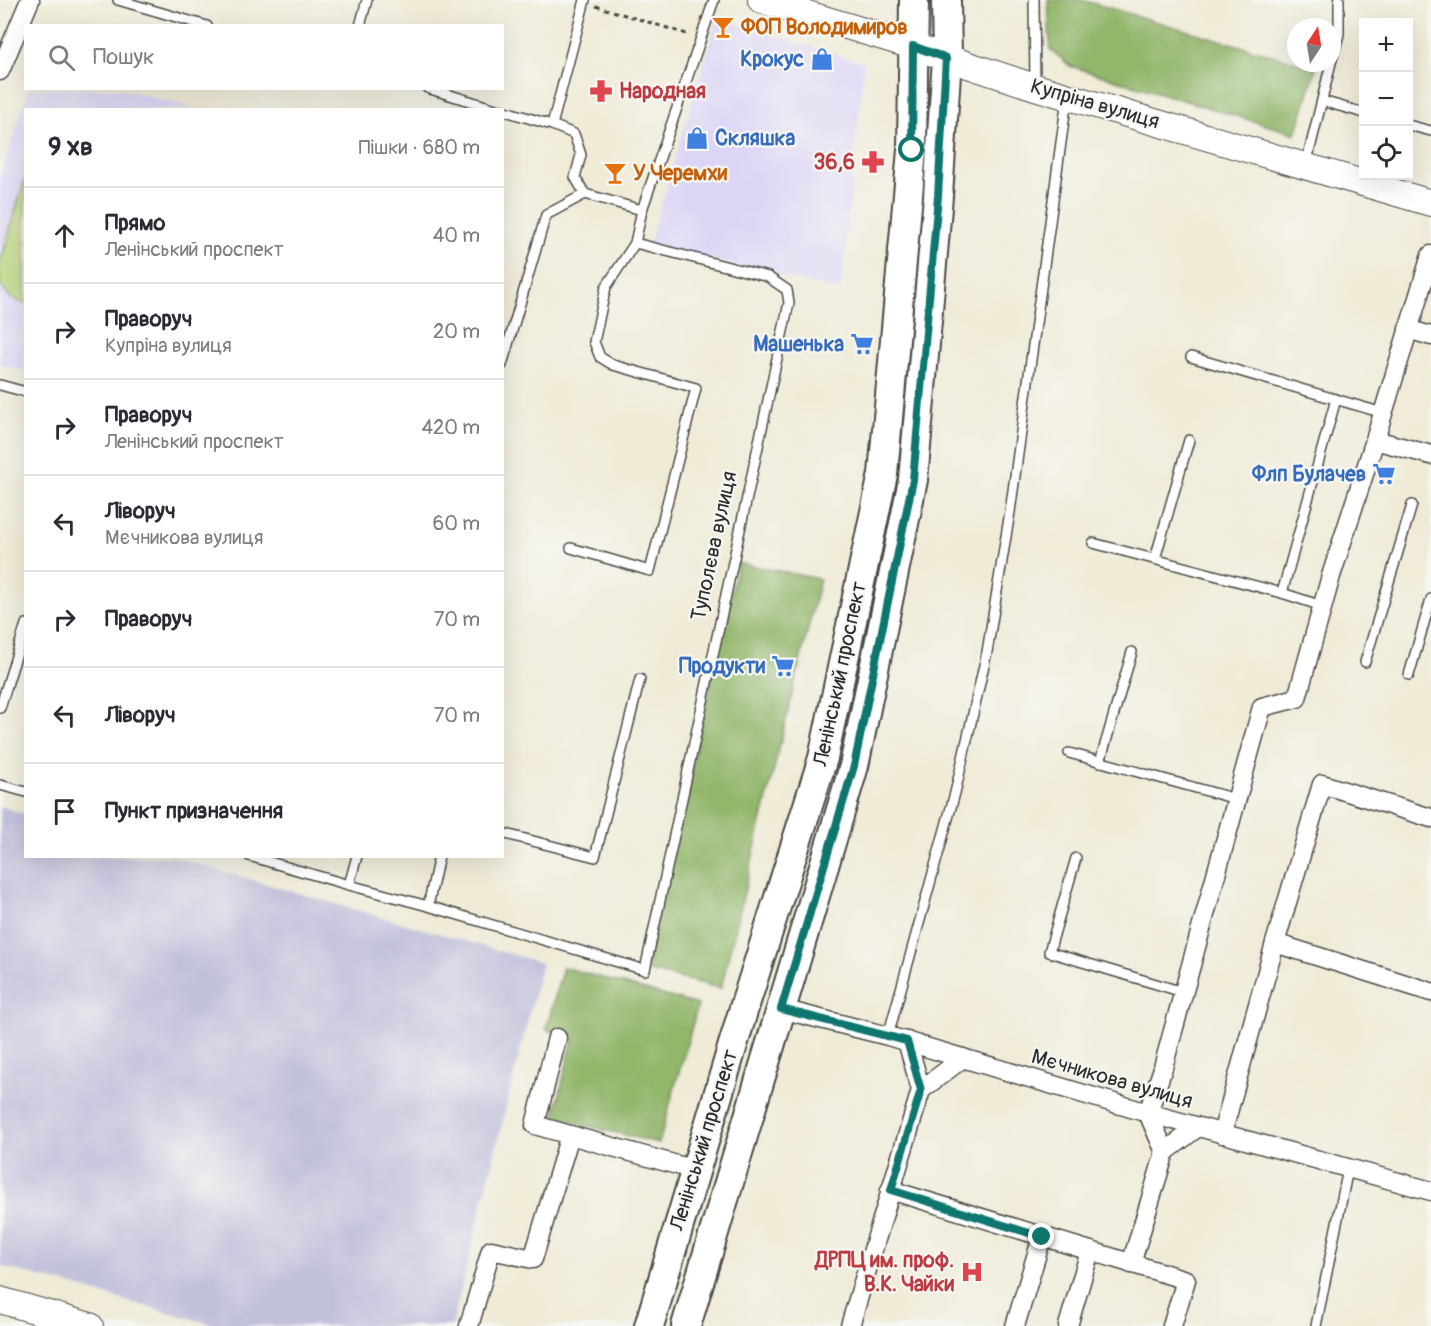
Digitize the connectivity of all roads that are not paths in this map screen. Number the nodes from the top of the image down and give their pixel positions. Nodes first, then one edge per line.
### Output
1 (30, 0) edge
2 (118, 0) edge
3 (367, 0) edge
4 (714, 0) edge
5 (761, 0) edge
6 (915, 0) edge
7 (946, 0) edge
8 (1034, 0) edge
9 (1339, 0) edge
10 (585, 1) edge
11 (813, 7) edge
12 (1339, 18) edge
13 (200, 24) edge
14 (361, 24) edge
15 (913, 46) junction
16 (946, 58) junction
17 (1, 65) edge
18 (1330, 72) edge
19 (1035, 87) junction
20 (434, 90) edge
21 (1068, 96) junction
22 (1322, 102) junction
23 (494, 108) edge
24 (504, 111) edge
25 (1359, 112) edge
26 (552, 125) junction
27 (1412, 126) edge
28 (1431, 131) edge
29 (1306, 165) junction
30 (585, 194) junction
31 (1431, 203) edge
32 (642, 210) junction
33 (634, 243) junction
34 (1431, 255) edge
35 (1408, 329) junction
36 (1431, 336) edge
37 (1191, 357) dead end
38 (504, 358) edge
39 (0, 385) edge
40 (24, 391) edge
41 (1336, 399) junction
42 (1383, 413) junction
43 (1189, 440) dead end
44 (1375, 440) junction
45 (1431, 455) edge
46 (1412, 505) dead end
47 (1093, 543) dead end
48 (571, 548) dead end
49 (1155, 560) junction
50 (1282, 593) junction
51 (1431, 599) edge
52 (1322, 606) junction
53 (24, 630) edge
54 (1132, 652) dead end
55 (1365, 662) dead end
56 (1409, 675) dead end
57 (640, 679) dead end
58 (0, 708) edge
59 (1069, 753) dead end
60 (1100, 762) junction
61 (0, 785) edge
62 (24, 791) edge
63 (1236, 799) junction
64 (1431, 818) edge
65 (504, 834) edge
66 (256, 858) edge
67 (356, 858) edge
68 (439, 858) edge
69 (1076, 858) dead end
70 (349, 885) junction
71 (428, 906) junction
72 (1275, 943) junction
73 (1183, 992) junction
74 (1431, 992) edge
75 (781, 1009) junction
76 (888, 1036) junction
77 (557, 1038) dead end
78 (907, 1041) junction
79 (963, 1058) junction
80 (921, 1090) junction
81 (1148, 1113) junction
82 (1198, 1127) junction
83 (1222, 1134) junction
84 (570, 1135) junction
85 (1165, 1152) junction
86 (1348, 1169) junction
87 (695, 1170) junction
88 (891, 1190) junction
89 (1431, 1191) edge
90 (1042, 1237) junction
91 (1090, 1251) junction
92 (1131, 1264) junction
93 (0, 1300) edge
94 (84, 1325) edge
95 (469, 1326) edge
96 (649, 1326) edge
97 (686, 1326) edge
98 (850, 1326) edge
99 (1015, 1326) edge
100 (1068, 1326) edge
101 (1172, 1326) edge
102 (1316, 1326) edge

1 - 17 street
2 - 13 lane
3 - 14 lane
4 - 32 lane
5 - 11 main road, Купріна вулиця
6 - 15 main road, Ленінський проспект
7 - 16 main road, Ленінський проспект
8 - 19 lane
9 - 12 lane
10 - 26 lane
11 - 15 main road, Купріна вулиця
15 - 16 main road, Купріна вулиця
15 - 87 main road, Ленінський проспект
16 - 19 main road, Купріна вулиця
16 - 75 main road, Ленінський проспект
18 - 22 lane
19 - 21 main road, Купріна вулиця
20 - 23 lane
21 - 29 main road, Купріна вулиця
21 - 76 lane
22 - 25 lane
22 - 29 lane
24 - 26 lane
26 - 30 lane
27 - 28 lane
29 - 31 main road, Купріна вулиця
30 - 32 lane
30 - 38 lane
32 - 33 lane
33 - 48 lane
33 - 71 lane, Туполєва вулиця
34 - 35 street
35 - 36 street
35 - 42 street
37 - 41 lane
39 - 40 lane
41 - 42 lane
41 - 50 lane
42 - 44 street
43 - 49 lane
44 - 45 street
44 - 52 street
46 - 55 lane
47 - 49 lane
49 - 50 lane
50 - 52 lane
51 - 56 lane
52 - 63 street
53 - 58 lane
54 - 60 lane
57 - 65 lane
59 - 60 lane
60 - 63 lane
61 - 62 lane
63 - 73 street
64 - 72 street
66 - 70 lane
67 - 70 lane
68 - 71 lane
69 - 73 lane
70 - 71 lane
72 - 74 street
72 - 83 street
73 - 81 street
75 - 76 street, Мєчникова вулиця
75 - 97 main road, Ленінський проспект
76 - 78 street, Мєчникова вулиця
77 - 84 street
78 - 79 street, Мєчникова вулиця
78 - 80 street
79 - 80 street
79 - 81 street, Мєчникова вулиця
80 - 88 street
81 - 82 street, Мєчникова вулиця
81 - 85 street
82 - 83 street, Мєчникова вулиця
82 - 85 street
83 - 86 street, Мєчникова вулиця
84 - 87 street
84 - 95 street
85 - 92 street
86 - 89 street, Мєчникова вулиця
86 - 102 lane
87 - 96 main road, Ленінський проспект
88 - 90 street
88 - 98 street
90 - 91 street
90 - 99 street
91 - 92 street
91 - 100 street
92 - 101 street
93 - 94 main road

